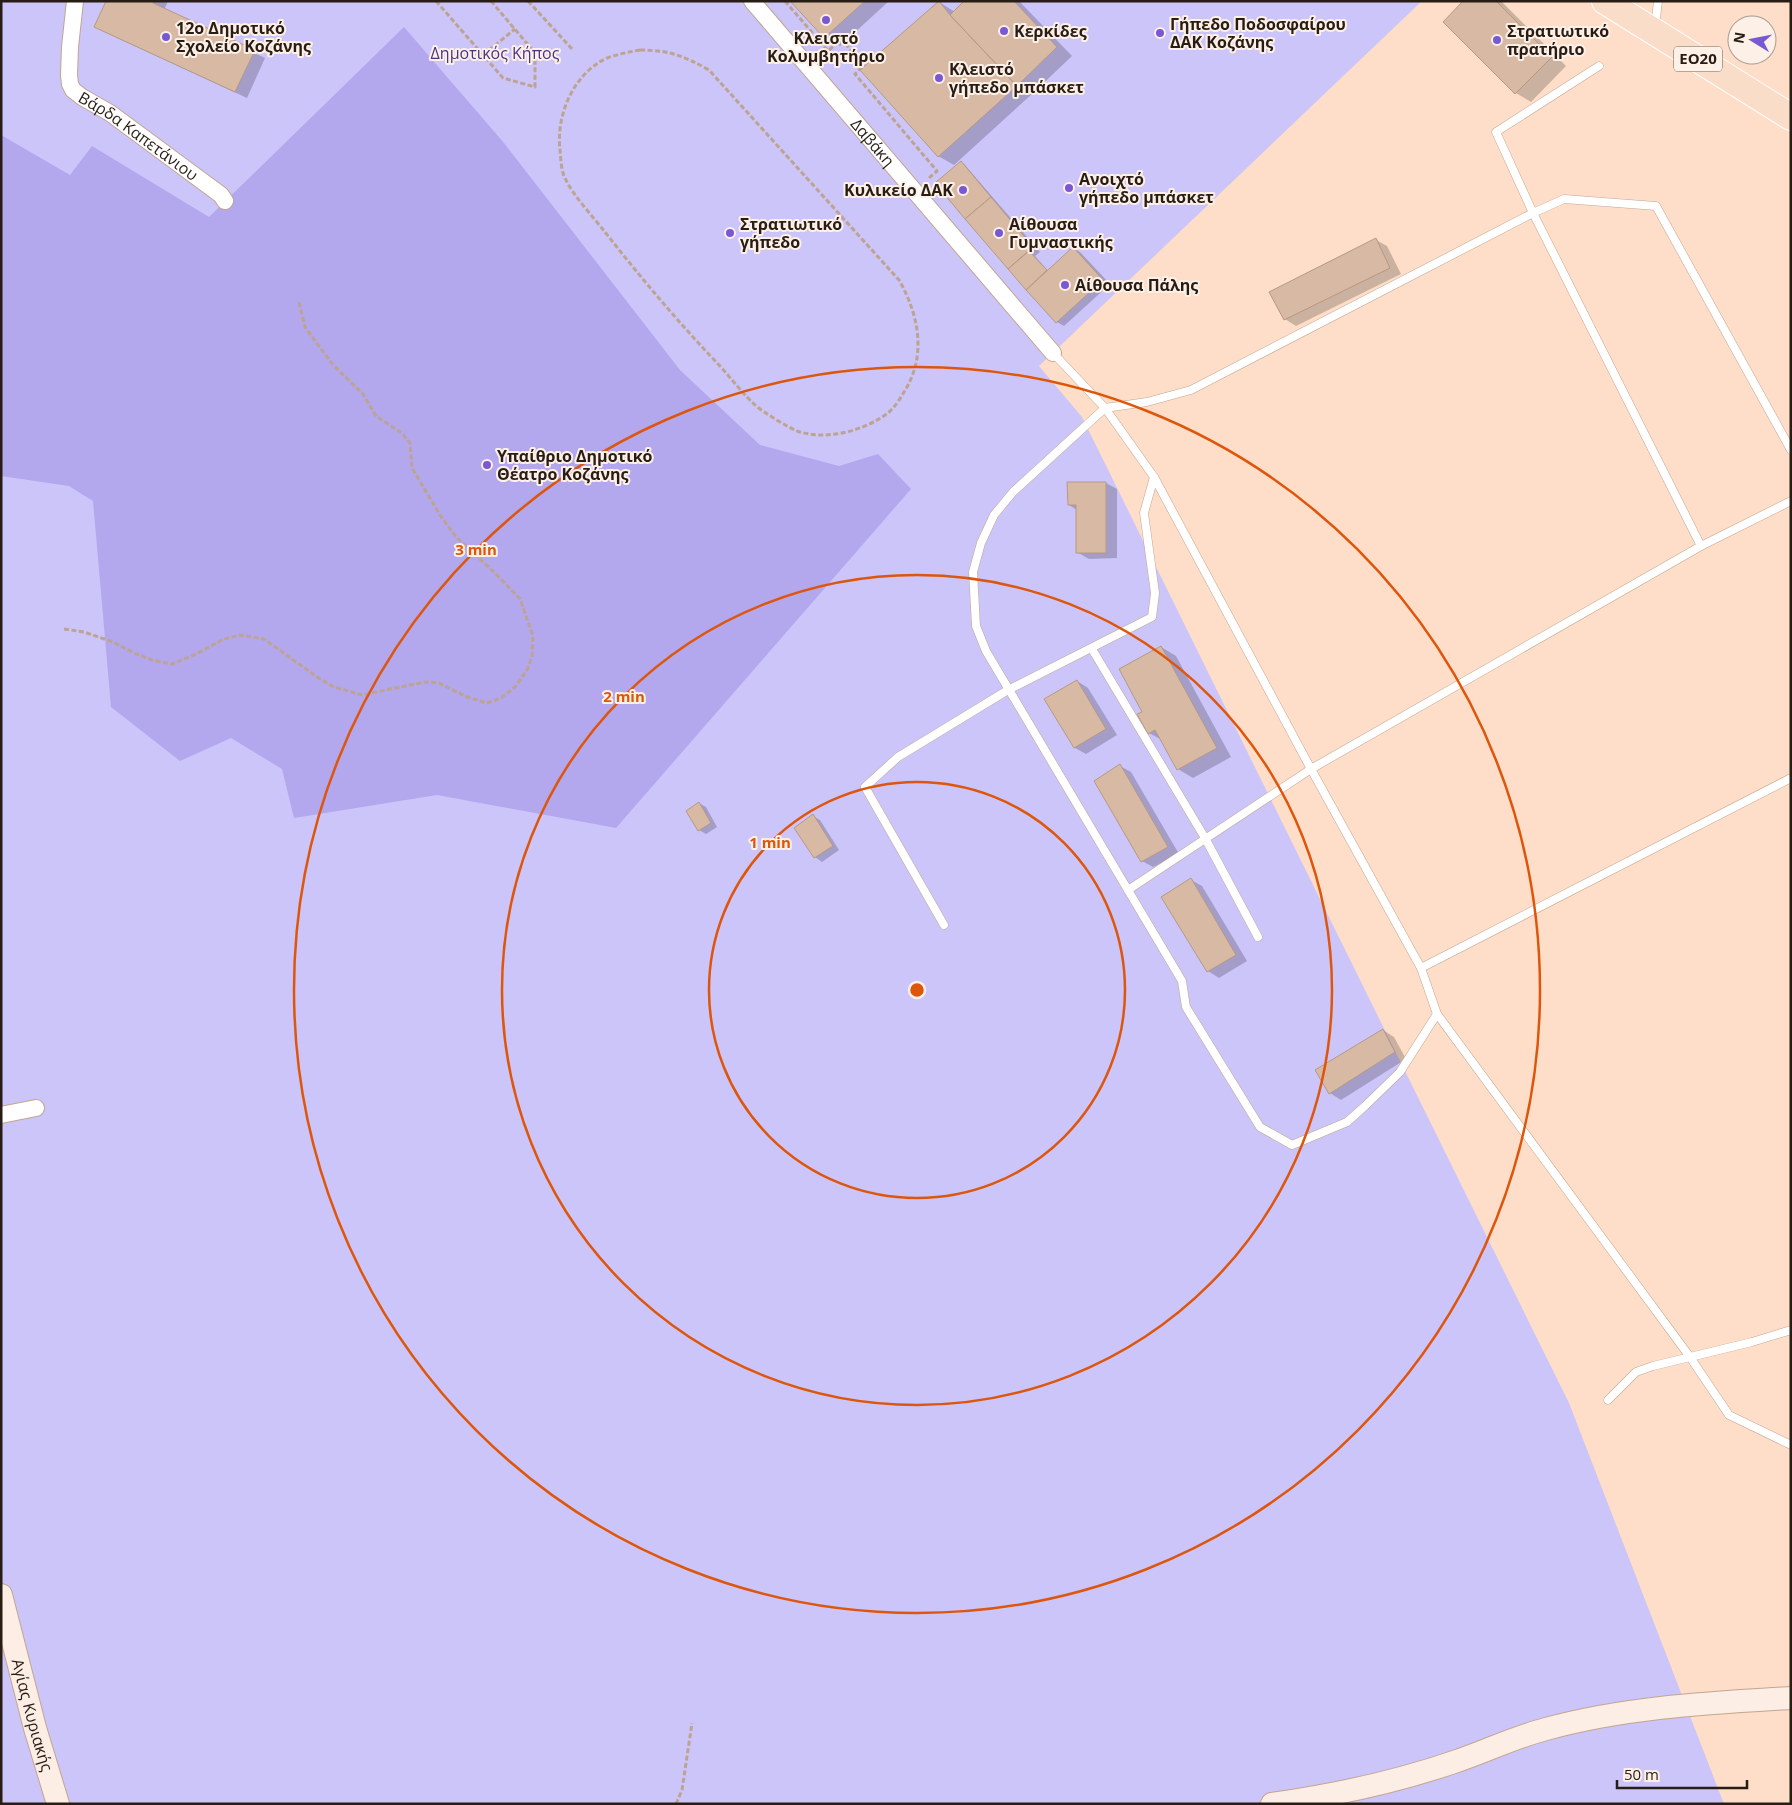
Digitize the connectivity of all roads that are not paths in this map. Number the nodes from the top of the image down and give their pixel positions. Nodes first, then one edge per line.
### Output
1 (75, 1) edge
2 (752, 1) edge
3 (1605, 1) edge
4 (1658, 1) edge
5 (1654, 32) junction
6 (1599, 66) dead end
7 (1791, 117) edge
8 (225, 201) dead end
9 (1533, 213) junction
10 (1053, 353) joint
11 (1105, 408) junction
12 (1791, 450) edge
13 (1154, 477) junction
14 (1791, 501) edge
15 (1701, 546) junction
16 (1092, 649) junction
17 (1008, 690) junction
18 (1311, 769) junction
19 (1791, 778) edge
20 (1205, 838) junction
21 (1128, 890) junction
22 (944, 925) dead end
23 (1258, 937) dead end
24 (1421, 968) junction
25 (1438, 1014) junction
26 (36, 1108) dead end
27 (1, 1115) edge
28 (1791, 1330) edge
29 (1690, 1357) junction
30 (1608, 1400) dead end
31 (1791, 1445) edge
32 (1, 1596) edge
33 (1791, 1698) edge
34 (58, 1804) edge
35 (1272, 1804) edge

1 - 8 street, Βάρδα Καπετάνιου
2 - 10 street, Δαβάκη
3 - 5 main road, ΕΟ20
4 - 5 lane
5 - 7 main road, ΕΟ20
6 - 9 lane
9 - 11 lane
9 - 12 lane
9 - 15 lane
10 - 11 lane
11 - 13 lane
11 - 17 lane
13 - 16 lane
13 - 18 lane
14 - 15 lane
15 - 18 lane
16 - 17 lane
16 - 20 lane
17 - 21 lane
17 - 22 lane
18 - 20 lane
18 - 24 lane
19 - 24 lane
20 - 21 lane
20 - 23 lane
21 - 25 lane
24 - 25 lane
25 - 29 lane
26 - 27 street
28 - 29 lane
29 - 30 lane
29 - 31 lane
32 - 34 street, Αγίας Κυριακής
33 - 35 street

